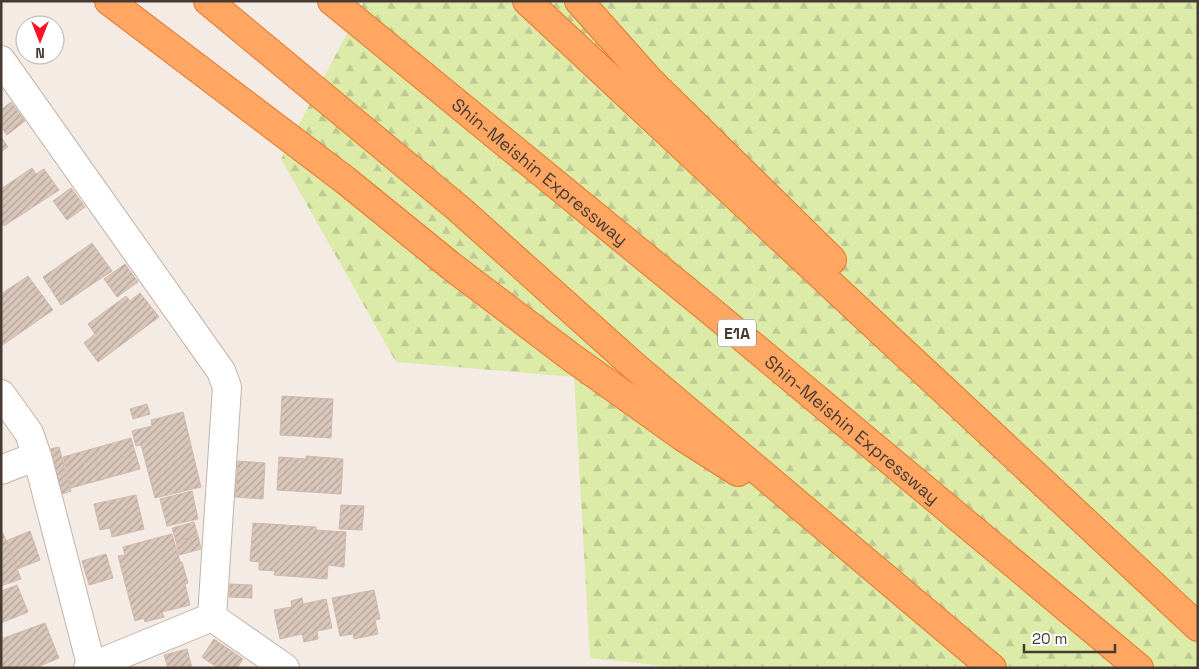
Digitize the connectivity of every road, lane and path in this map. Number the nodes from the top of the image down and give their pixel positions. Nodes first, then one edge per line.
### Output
1 (109, 1) edge
2 (208, 1) edge
3 (332, 1) edge
4 (527, 1) edge
5 (579, 1) edge
6 (1, 60) edge
7 (1, 394) edge
8 (978, 420) junction
9 (37, 456) junction
10 (1, 470) edge
11 (835, 536) junction
12 (212, 616) junction
13 (1198, 627) edge
14 (91, 667) edge
15 (285, 668) edge
16 (992, 668) edge
17 (1139, 668) edge

1 - 11 highway
2 - 11 highway
3 - 17 highway, Shin-Meishin Expressway / E1A
4 - 8 highway
5 - 8 highway
6 - 12 street
7 - 9 street
8 - 13 highway
9 - 10 street
9 - 14 street
11 - 16 highway
12 - 14 street
12 - 15 street

